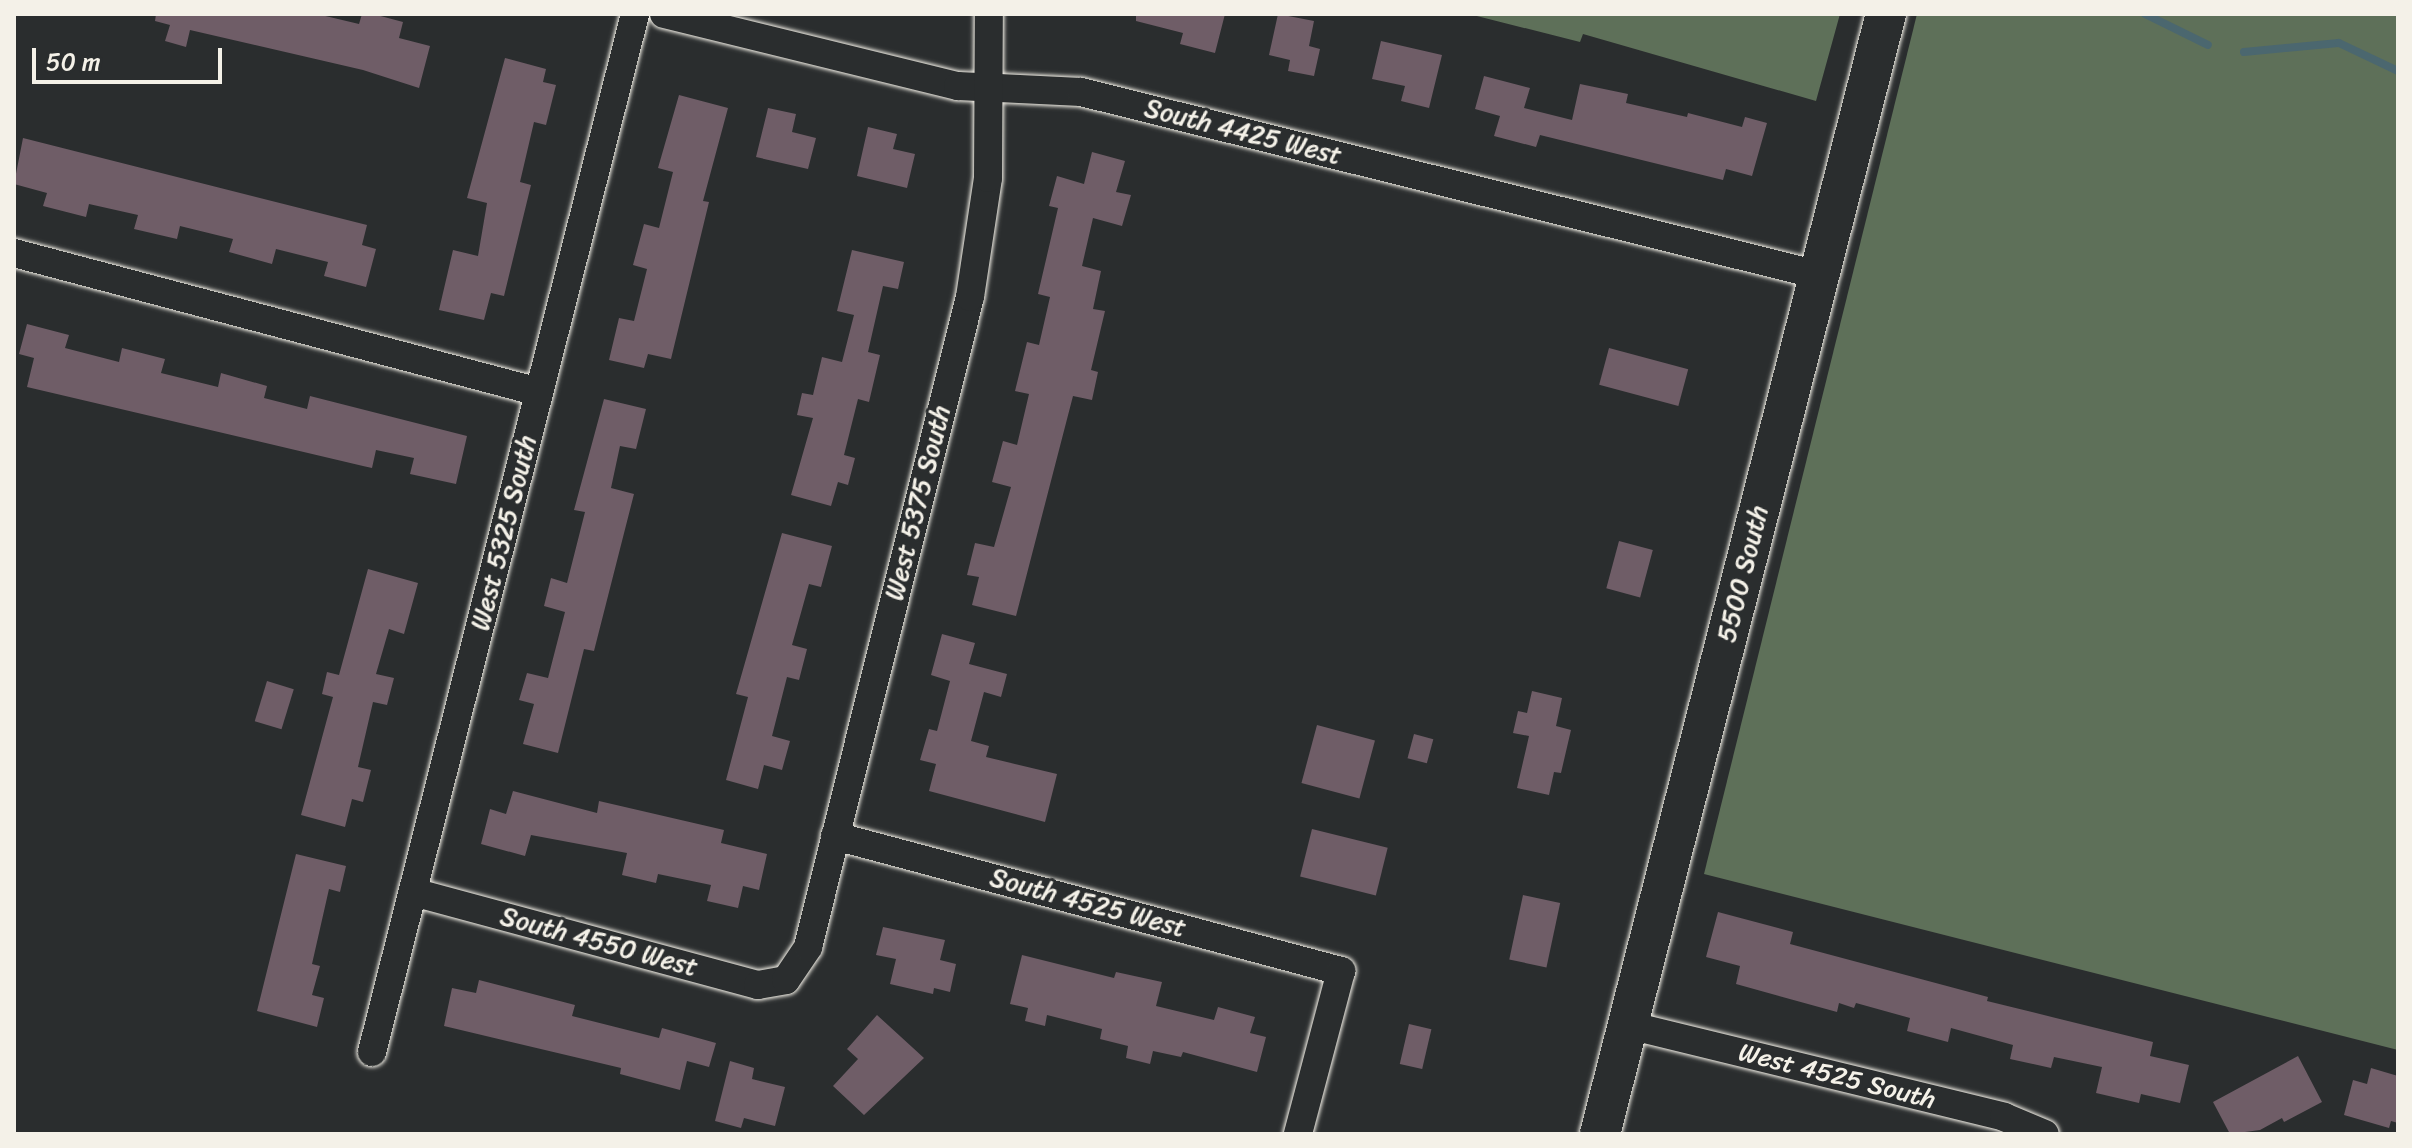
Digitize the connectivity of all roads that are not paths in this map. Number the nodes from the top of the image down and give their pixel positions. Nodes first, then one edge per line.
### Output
1 (635, 14) edge
2 (664, 14) edge
3 (989, 14) edge
4 (1886, 14) edge
5 (989, 89) junction
6 (14, 253) edge
7 (1819, 275) junction
8 (539, 392) junction
9 (835, 836) junction
10 (413, 892) junction
11 (786, 980) joint
12 (1628, 1025) junction
13 (372, 1052) dead end
14 (1298, 1134) edge
15 (1600, 1134) edge
16 (2045, 1134) edge

1 - 8 street, West 5325 South
2 - 5 street, South 4425 West
3 - 5 street, West 5375 South
4 - 7 main road, 5500 South
5 - 7 street, South 4425 West
5 - 9 street, West 5375 South
6 - 8 street
7 - 12 main road, 5500 South
8 - 10 street, West 5325 South
9 - 11 street, West 5375 South
9 - 14 street, South 4525 West
10 - 11 street, South 4550 West
10 - 13 street, West 5325 South
12 - 15 main road, 5500 South
12 - 16 street, West 4525 South

